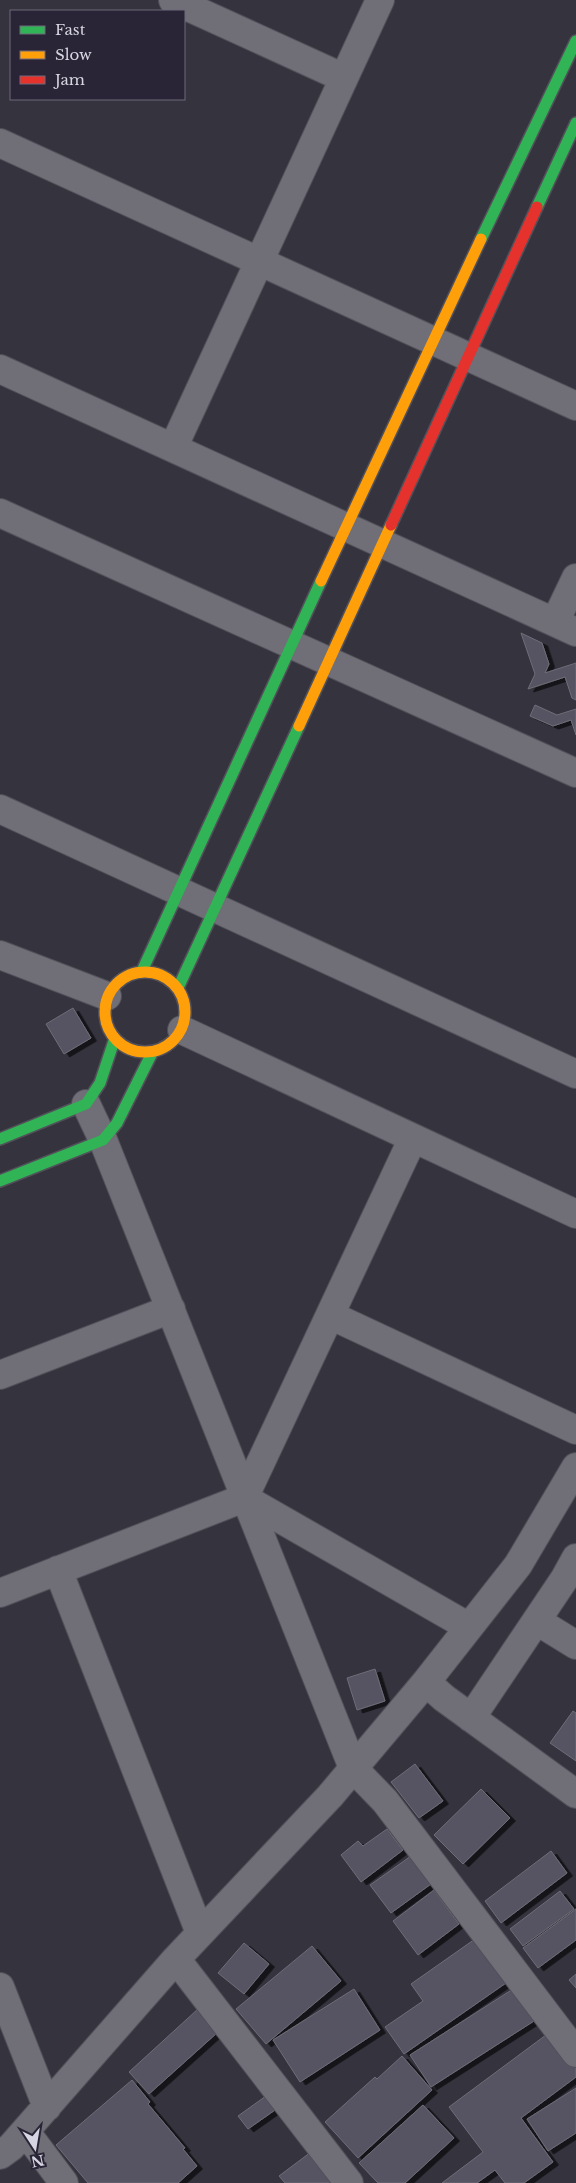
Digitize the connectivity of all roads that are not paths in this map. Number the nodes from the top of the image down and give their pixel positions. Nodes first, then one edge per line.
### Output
1 (173, 0) edge
2 (380, 0) edge
3 (576, 41) edge
4 (344, 78) junction
5 (576, 123) edge
6 (0, 143) edge
7 (259, 262) junction
8 (432, 341) junction
9 (469, 357) junction
10 (0, 369) edge
11 (576, 406) edge
12 (173, 448) junction
13 (0, 513) edge
14 (346, 527) junction
15 (383, 544) junction
16 (576, 578) edge
17 (566, 627) edge
18 (292, 645) junction
19 (329, 661) junction
20 (576, 773) edge
21 (0, 809) edge
22 (179, 892) junction
23 (215, 908) junction
24 (0, 955) edge
25 (142, 971) junction
26 (178, 988) junction
27 (107, 996) junction
28 (182, 1030) junction
29 (114, 1041) junction
30 (152, 1053) junction
31 (576, 1074) edge
32 (86, 1104) junction
33 (414, 1138) junction
34 (0, 1139) edge
35 (103, 1140) junction
36 (0, 1181) edge
37 (576, 1214) edge
38 (171, 1309) junction
39 (330, 1315) junction
40 (0, 1375) edge
41 (576, 1430) edge
42 (576, 1467) edge
43 (244, 1498) junction
44 (576, 1558) edge
45 (58, 1570) junction
46 (0, 1593) edge
47 (537, 1621) junction
48 (469, 1627) junction
49 (576, 1645) edge
50 (426, 1682) junction
51 (471, 1718) junction
52 (353, 1768) junction
53 (576, 1794) edge
54 (200, 1933) junction
55 (176, 1959) junction
56 (0, 1987) edge
57 (576, 2053) edge
58 (47, 2107) junction
59 (25, 2130) junction
60 (0, 2155) edge
61 (64, 2183) edge
62 (349, 2183) edge

1 - 4 street
2 - 4 street
3 - 8 street
4 - 7 street
5 - 9 street
6 - 7 street
7 - 8 street
7 - 12 street
8 - 9 street
8 - 14 street
9 - 11 street
9 - 15 street
10 - 12 street
12 - 14 street
13 - 18 street
14 - 15 street
14 - 18 street
15 - 17 street
15 - 19 street
16 - 17 street
18 - 19 street
18 - 22 street
19 - 20 street
19 - 23 street
21 - 22 street
22 - 23 street
22 - 25 street
23 - 26 street
23 - 31 street
24 - 27 street
25 - 26 street
25 - 27 street
26 - 28 street
27 - 29 street
28 - 30 street
28 - 33 street
29 - 30 street
29 - 32 street
30 - 35 street
32 - 34 street
32 - 35 street
33 - 37 street
33 - 39 street
35 - 36 street
35 - 38 street
38 - 40 street
38 - 43 street
39 - 41 street
39 - 43 street
42 - 48 street
43 - 45 street
43 - 48 street
43 - 52 street
44 - 47 street
45 - 46 street
45 - 54 street
47 - 49 street
47 - 51 street
48 - 50 street
50 - 51 street
50 - 52 street
51 - 53 street
52 - 54 street
52 - 57 street
54 - 55 street
55 - 58 street
55 - 62 street
56 - 58 street
58 - 59 street
59 - 60 street
59 - 61 street

